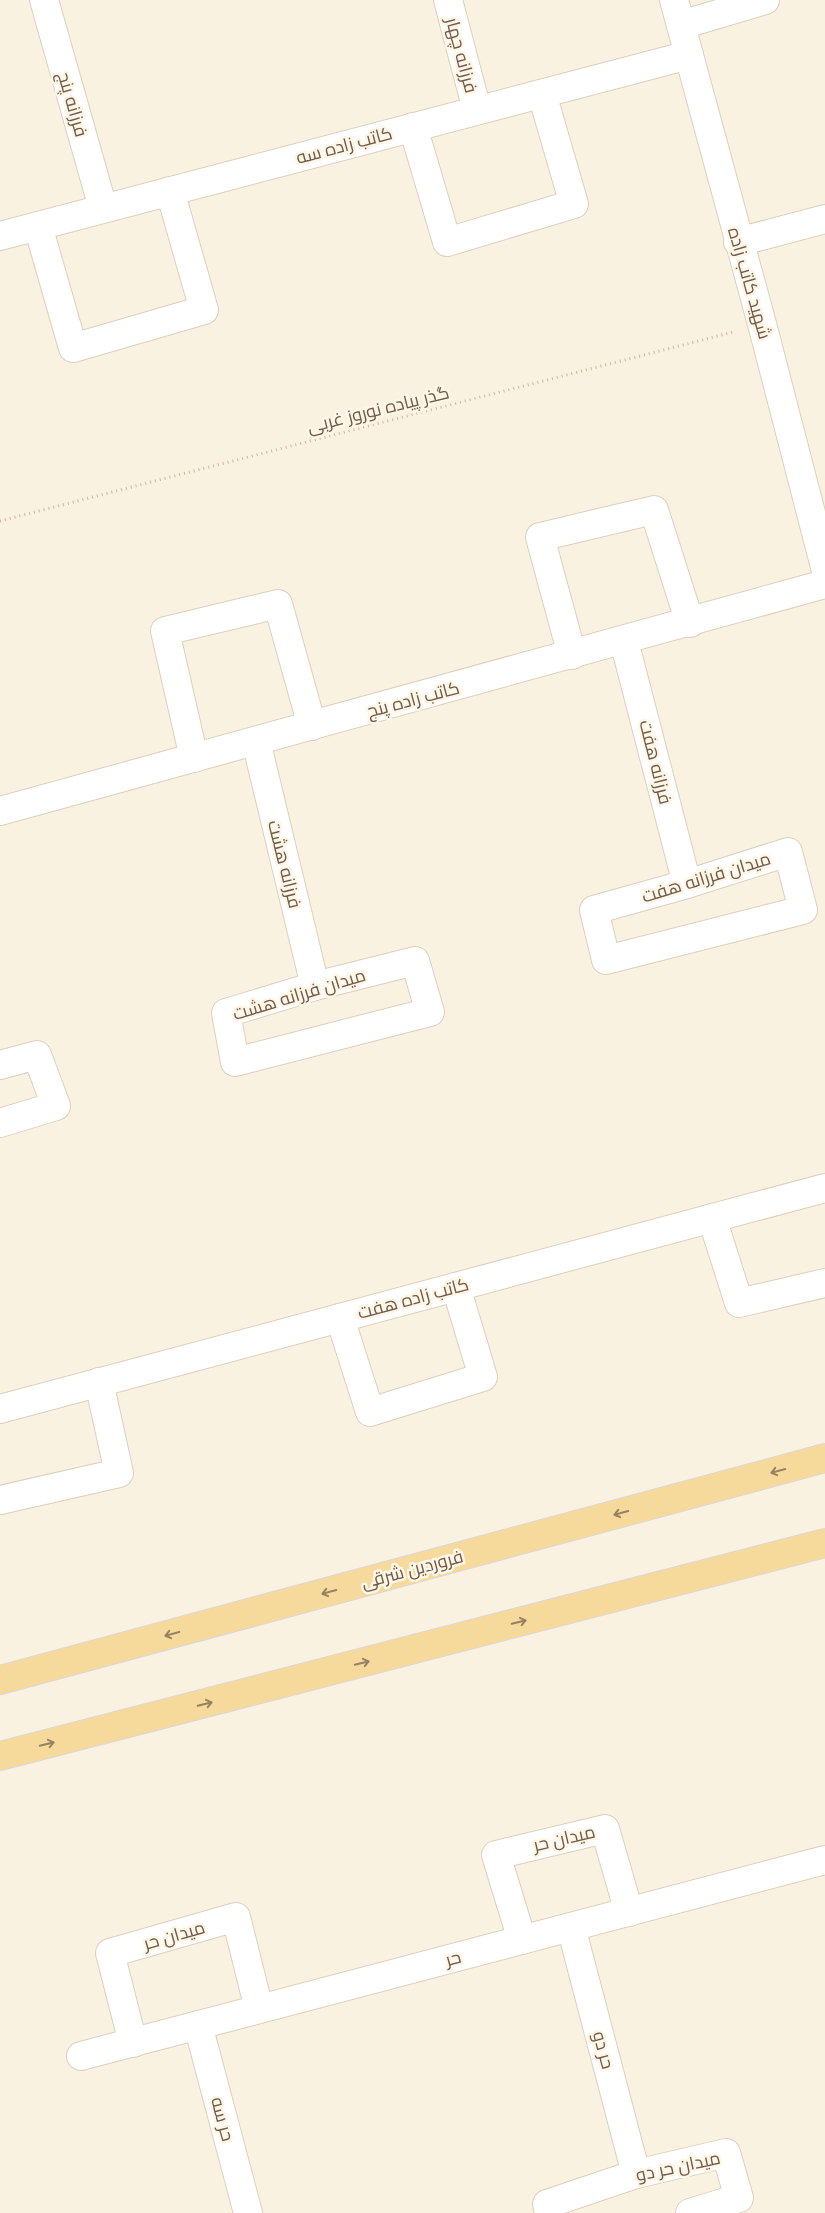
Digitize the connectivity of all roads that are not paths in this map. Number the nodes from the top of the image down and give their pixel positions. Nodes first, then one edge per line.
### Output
1 (44, 0) edge
2 (448, 0) edge
3 (765, 0) edge
4 (677, 12) edge
5 (689, 55) junction
6 (542, 94) junction
7 (477, 110) junction
8 (413, 127) junction
9 (170, 191) junction
10 (103, 208) junction
11 (825, 219) edge
12 (38, 226) junction
13 (0, 236) edge
14 (738, 242) junction
15 (825, 567) edge
16 (825, 584) edge
17 (690, 623) junction
18 (624, 641) junction
19 (572, 655) junction
20 (312, 726) junction
21 (256, 741) junction
22 (194, 758) junction
23 (0, 811) edge
24 (687, 884) junction
25 (315, 986) junction
26 (0, 1065) edge
27 (0, 1123) edge
28 (825, 1188) edge
29 (712, 1218) junction
30 (825, 1282) edge
31 (456, 1287) junction
32 (340, 1318) junction
33 (99, 1382) junction
34 (0, 1409) edge
35 (825, 1458) edge
36 (0, 1500) edge
37 (825, 1543) edge
38 (0, 1680) edge
39 (0, 1756) edge
40 (825, 1860) edge
41 (629, 1912) junction
42 (572, 1927) junction
43 (522, 1940) junction
44 (259, 2009) junction
45 (198, 2025) junction
46 (133, 2043) junction
47 (81, 2056) dead end
48 (636, 2174) junction
49 (248, 2213) edge
50 (549, 2213) edge
51 (690, 2213) edge

1 - 10 street, فرزانه پنج
2 - 7 street, فرزانه چهار
3 - 4 street
4 - 5 street, شهید کاتب زاده
5 - 6 street, کاتب زاده سه
5 - 14 street, شهید کاتب زاده
6 - 7 street, کاتب زاده سه
6 - 8 street
7 - 8 street, کاتب زاده سه
8 - 9 street, کاتب زاده سه
9 - 10 street, کاتب زاده سه
9 - 12 street
10 - 12 street, کاتب زاده سه
11 - 14 street
12 - 13 street, کاتب زاده سه
14 - 15 street, شهید کاتب زاده
16 - 17 street, کاتب زاده پنج
17 - 18 street, کاتب زاده پنج
17 - 19 street
18 - 19 street, کاتب زاده پنج
18 - 24 street, فرزانه هفت
19 - 20 street, کاتب زاده پنج
20 - 21 street, کاتب زاده پنج
20 - 22 street
21 - 22 street, کاتب زاده پنج
21 - 25 street, فرزانه هشت
22 - 23 street, کاتب زاده پنج
24 - 24 street, میدان فرزانه هفت
25 - 25 street, میدان فرزانه هشت
26 - 27 street
28 - 29 street, کاتب زاده هفت
29 - 30 street
29 - 31 street, کاتب زاده هفت
31 - 32 street, کاتب زاده هفت
31 - 32 street
32 - 33 street, کاتب زاده هفت
33 - 34 street, کاتب زاده هفت
33 - 36 street
35 -> 38 main road, فروردین شرقی
39 -> 37 main road
40 - 41 street, حر
41 - 42 street, حر
41 - 43 street, میدان حر
42 - 43 street, حر
42 - 48 street, حر دو
43 - 44 street, حر
44 - 45 street, حر
44 - 46 street, میدان حر
45 - 46 street, حر
45 - 49 street, حر سه
46 - 47 street, حر
48 - 50 street, میدان حر دو
48 - 51 street, میدان حر دو

